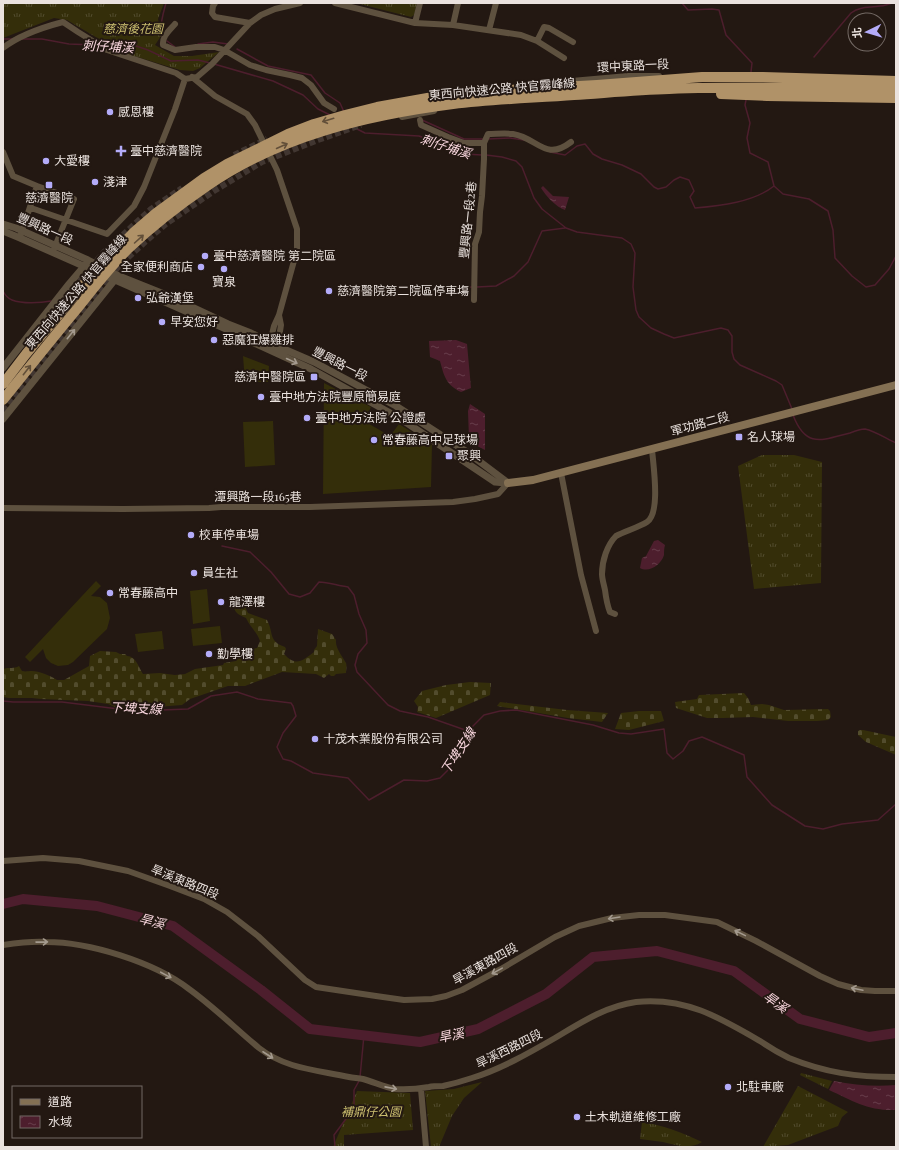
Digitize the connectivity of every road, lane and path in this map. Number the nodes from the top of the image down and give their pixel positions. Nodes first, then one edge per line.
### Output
1 (215, 3) edge
2 (300, 3) edge
3 (335, 3) edge
4 (420, 3) edge
5 (458, 3) edge
6 (496, 3) edge
7 (250, 23) junction
8 (415, 23) junction
9 (175, 24) dead end
10 (453, 25) junction
11 (489, 30) junction
12 (537, 41) junction
13 (573, 42) dead end
14 (3, 48) edge
15 (224, 50) junction
16 (564, 58) dead end
17 (896, 74) edge
18 (683, 75) junction
19 (192, 77) junction
20 (702, 77) junction
21 (185, 79) junction
22 (896, 80) edge
23 (669, 89) junction
24 (896, 89) edge
25 (684, 92) junction
26 (896, 94) edge
27 (896, 98) edge
28 (334, 109) dead end
29 (349, 109) dead end
30 (376, 120) dead end
31 (420, 120) dead end
32 (571, 142) dead end
33 (484, 143) junction
34 (3, 152) edge
35 (37, 186) junction
36 (31, 208) junction
37 (66, 220) junction
38 (3, 224) edge
39 (3, 231) edge
40 (21, 235) junction
41 (54, 249) junction
42 (87, 263) junction
43 (117, 278) junction
44 (474, 300) dead end
45 (279, 315) junction
46 (269, 347) junction
47 (277, 350) junction
48 (3, 368) edge
49 (3, 384) edge
50 (896, 385) edge
51 (3, 400) edge
52 (3, 419) edge
53 (652, 449) junction
54 (561, 473) junction
55 (508, 483) junction
56 (3, 508) edge
57 (615, 614) dead end
58 (596, 631) dead end
59 (3, 861) edge
60 (3, 945) edge
61 (896, 991) edge
62 (896, 1077) edge
63 (421, 1089) junction
64 (426, 1147) edge

1 - 7 street
2 - 7 street
3 - 8 street
4 - 8 street
5 - 10 street
6 - 11 street
7 - 15 street
8 - 10 street
9 - 15 street
10 - 11 street
11 - 12 street
12 - 13 street
12 - 16 street
14 - 21 street
15 - 19 street
15 - 28 street
17 - 20 highway, bridge
18 - 22 street, 環中東路一段
18 - 25 street
18 - 29 street, 環中東路一段
19 - 21 street
19 - 45 street
20 - 22 highway, 東西向快速公路 快官霧峰線, bridge
20 -> 49 highway, 東西向快速公路 快官霧峰線, bridge
21 - 37 street
23 - 24 highway, 東西向快速公路 快官霧峰線, bridge
23 - 27 highway, bridge
51 -> 23 highway, 東西向快速公路 快官霧峰線, bridge
25 - 26 street
25 - 30 street
31 - 33 street
32 - 33 street
33 - 44 street, 豐興路一段2巷
34 - 35 street
35 - 36 street
35 - 37 street
36 - 37 street
36 - 40 street
37 - 41 street
38 - 40 street, 豐興路一段
39 - 40 street, 豐興路一段
40 - 41 street, 豐興路一段
41 - 42 street, 豐興路一段
42 - 43 street, 豐興路一段
42 - 48 street
43 - 46 street, 豐興路一段
52 -> 43 street
45 - 46 street
45 - 47 street
46 - 47 street, 豐興路一段
47 - 55 street, 豐興路一段
50 - 53 main road, 軍功路二段
53 - 54 main road, 軍功路二段
53 - 57 street
54 - 55 main road, 軍功路二段
54 - 58 street
55 - 56 street, 潭興路一段165巷
61 -> 59 street, 旱溪東路四段
60 -> 63 street, 旱溪西路四段
62 - 63 street, 旱溪西路四段
63 - 64 street

